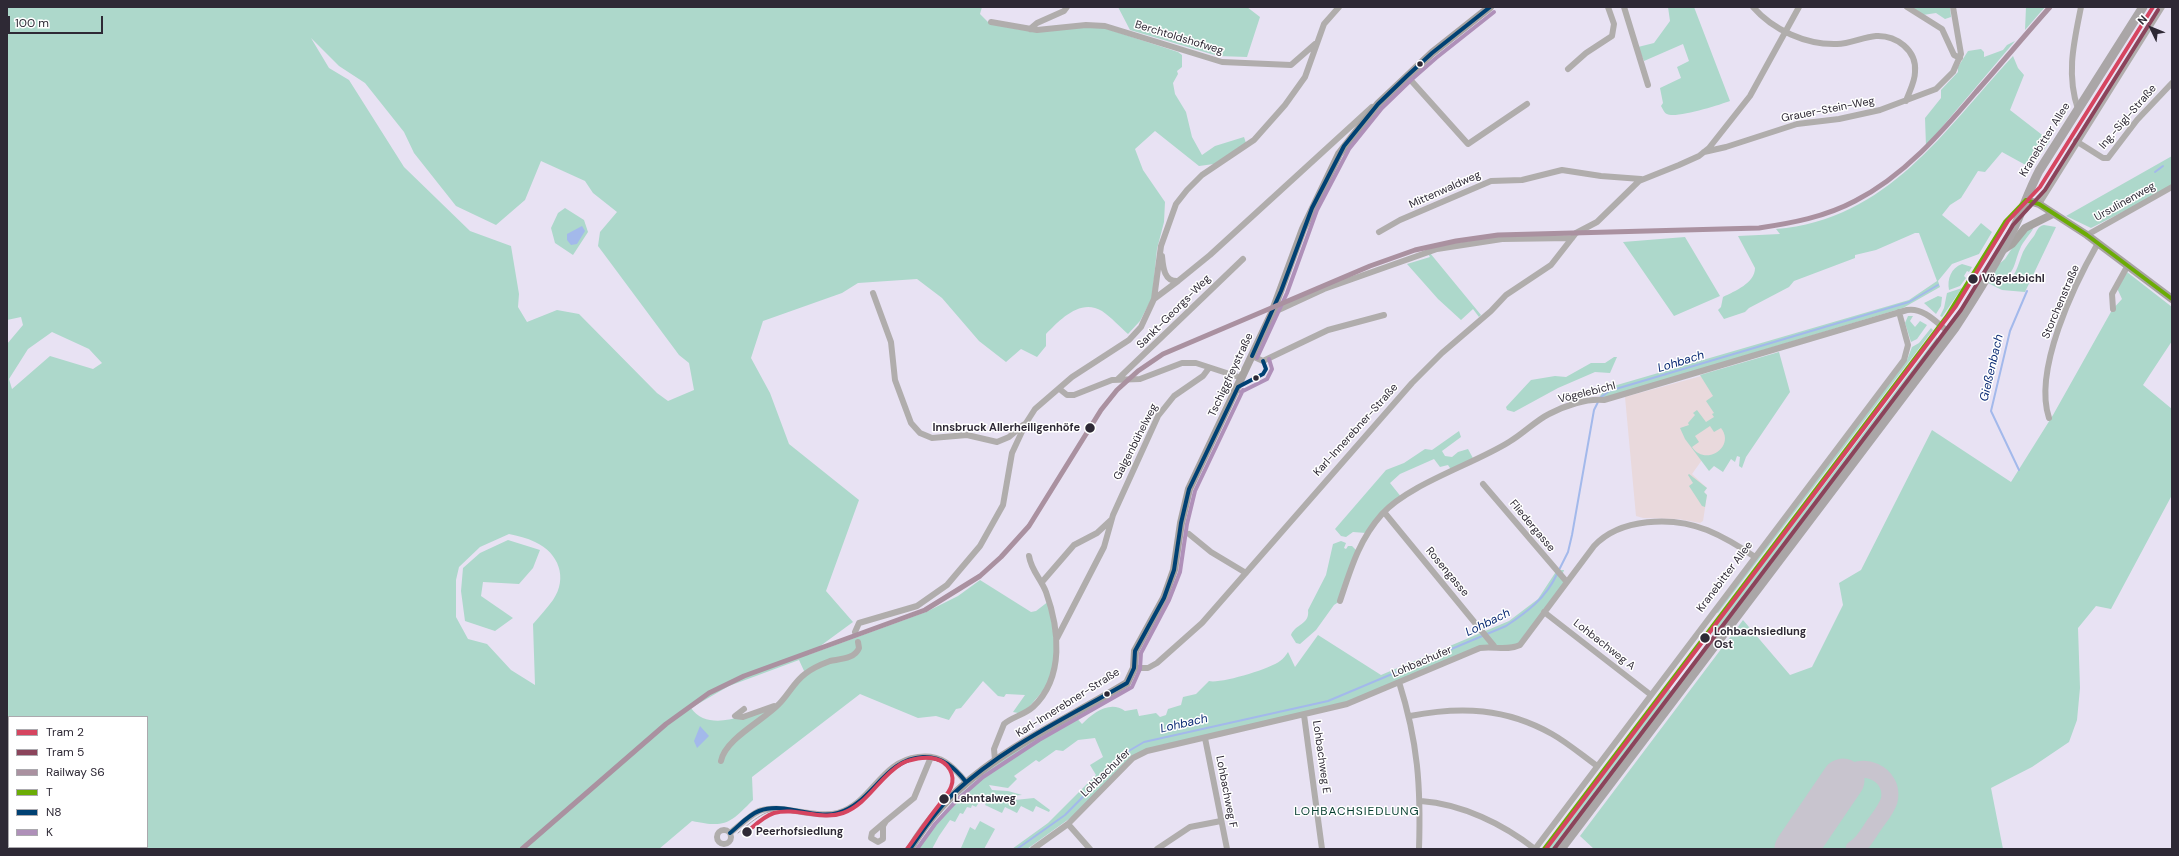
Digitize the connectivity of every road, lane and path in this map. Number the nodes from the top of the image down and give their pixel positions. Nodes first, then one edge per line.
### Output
1 (1066, 7) edge
2 (1339, 7) edge
3 (1490, 7) edge
4 (1608, 7) edge
5 (1624, 7) edge
6 (1753, 7) edge
7 (1799, 7) edge
8 (1907, 7) edge
9 (1953, 7) edge
10 (2081, 7) edge
11 (2143, 7) edge
12 (2162, 7) edge
13 (991, 22) dead end
14 (1030, 29) junction
15 (1784, 31) junction
16 (1315, 44) junction
17 (1960, 58) junction
18 (1568, 69) dead end
19 (1407, 76) junction
20 (2172, 83) edge
21 (1648, 85) dead end
22 (1906, 101) junction
23 (1378, 104) junction
24 (1527, 104) dead end
25 (2078, 109) junction
26 (2076, 141) junction
27 (1704, 152) junction
28 (1641, 179) junction
29 (2172, 187) edge
30 (2026, 200) junction
31 (2039, 204) junction
32 (2053, 214) junction
33 (1379, 232) dead end
34 (2087, 235) junction
35 (1572, 238) junction
36 (2098, 243) junction
37 (1161, 246) junction
38 (2002, 250) junction
39 (1243, 259) dead end
40 (2128, 265) junction
41 (1178, 281) junction
42 (873, 293) dead end
43 (1154, 298) junction
44 (2172, 299) edge
45 (2113, 309) dead end
46 (1899, 312) junction
47 (1272, 313) junction
48 (1384, 315) dead end
49 (1951, 334) junction
50 (1252, 356) junction
51 (1209, 368) junction
52 (1086, 370) junction
53 (1242, 378) junction
54 (1118, 379) junction
55 (1062, 391) junction
56 (2049, 418) dead end
57 (1026, 423) junction
58 (1483, 484) dead end
59 (1384, 512) junction
60 (1112, 520) junction
61 (1189, 534) dead end
62 (1029, 556) dead end
63 (1755, 557) junction
64 (1246, 573) junction
65 (1564, 578) junction
66 (1042, 582) junction
67 (1340, 601) dead end
68 (1544, 612) junction
69 (855, 632) dead end
70 (1057, 638) junction
71 (858, 642) dead end
72 (1494, 646) junction
73 (1134, 668) junction
74 (1399, 682) junction
75 (1651, 695) junction
76 (780, 704) junction
77 (744, 709) dead end
78 (1304, 715) junction
79 (1410, 716) junction
80 (1205, 738) junction
81 (931, 757) junction
82 (995, 760) junction
83 (721, 761) dead end
84 (1597, 766) junction
85 (966, 782) junction
86 (1421, 801) junction
87 (1221, 820) junction
88 (886, 821) dead end
89 (1068, 824) junction
90 (730, 833) dead end
91 (910, 849) edge
92 (1033, 849) edge
93 (1090, 849) edge
94 (1157, 849) edge
95 (1227, 849) edge
96 (1322, 849) edge
97 (1419, 849) edge
98 (1535, 849) edge
99 (1561, 849) edge

1 - 14 street
2 - 16 street
3 - 19 street, Tschiggfreystraße
4 - 18 street
5 - 21 street
6 - 15 street
7 - 15 street, Karl-Innerebner-Straße
8 - 17 street
9 - 17 street
10 - 25 street
11 - 25 main road, Kranebitter Allee
12 - 26 street
13 - 14 street, Berchtoldshofweg
14 - 16 street, Berchtoldshofweg
15 - 22 street
15 - 27 street, Karl-Innerebner-Straße
16 - 37 street
17 - 22 street, Grauer-Stein-Weg
19 - 23 street, Tschiggfreystraße
19 - 24 street
20 - 26 street, Ing.-Sigl-Straße
22 - 27 street, Grauer-Stein-Weg
23 - 41 street
23 - 47 street, Tschiggfreystraße
25 - 30 main road, Kranebitter Allee
26 - 31 street
27 - 28 street, Karl-Innerebner-Straße
28 - 33 street, Mittenwaldweg
28 - 35 street, Karl-Innerebner-Straße
29 - 34 street, Ursulinenweg
30 - 31 street
30 - 38 main road, Kranebitter Allee
31 - 32 street
32 - 34 street
32 - 38 street
34 - 36 street
35 - 47 street
35 - 64 street, Karl-Innerebner-Straße
36 - 40 street
36 - 56 street, Storchenstraße
37 - 41 street
37 - 43 street
38 - 49 main road, Kranebitter Allee
39 - 54 street, Sankt-Georgs-Weg
40 - 44 street
40 - 45 street
41 - 43 street
42 - 57 street
43 - 52 street
46 - 49 street, Vögelebichl
46 - 59 street, Vögelebichl
46 - 63 street, Kranebitter Allee
47 - 50 street, Tschiggfreystraße
48 - 50 street
49 - 99 main road, Kranebitter Allee
50 - 53 street, Tschiggfreystraße
51 - 53 street, Sankt-Georgs-Weg
51 - 54 street, Sankt-Georgs-Weg
51 - 60 street, Galgenbühelweg
52 - 55 street
52 - 57 street
53 - 73 street, Tschiggfreystraße
54 - 55 street, Sankt-Georgs-Weg
55 - 57 street
57 - 69 street
58 - 65 street, Fliedergasse
59 - 67 street, Vögelebichl
59 - 72 street, Rosengasse
60 - 66 street, Galgenbühelweg
60 - 70 street, Galgenbühelweg
61 - 64 street
62 - 66 street
63 - 65 street, Lohbachufer
63 - 75 street, Kranebitter Allee
64 - 73 street, Karl-Innerebner-Straße
65 - 68 street, Lohbachufer
66 - 70 street
68 - 72 street, Lohbachufer
68 - 75 street, Lohbachweg A
70 - 82 street
71 - 76 street
72 - 74 street, Lohbachufer
73 - 82 street, Karl-Innerebner-Straße
74 - 78 street, Lohbachufer
74 - 79 street
75 - 84 street, Kranebitter Allee
76 - 77 street
76 - 83 street
78 - 80 street, Lohbachufer
78 - 96 street, Lohbachweg E
79 - 84 street
79 - 86 street
80 - 87 street, Lohbachweg F
80 - 89 street, Lohbachufer
81 - 85 street
81 - 88 street
81 - 90 street
82 - 85 street, Karl-Innerebner-Straße
84 - 98 street, Kranebitter Allee
85 - 91 street, Karl-Innerebner-Straße
86 - 97 street
86 - 98 street
87 - 94 street
87 - 95 street, Lohbachweg F
89 - 92 street, Lohbachufer
89 - 93 street

